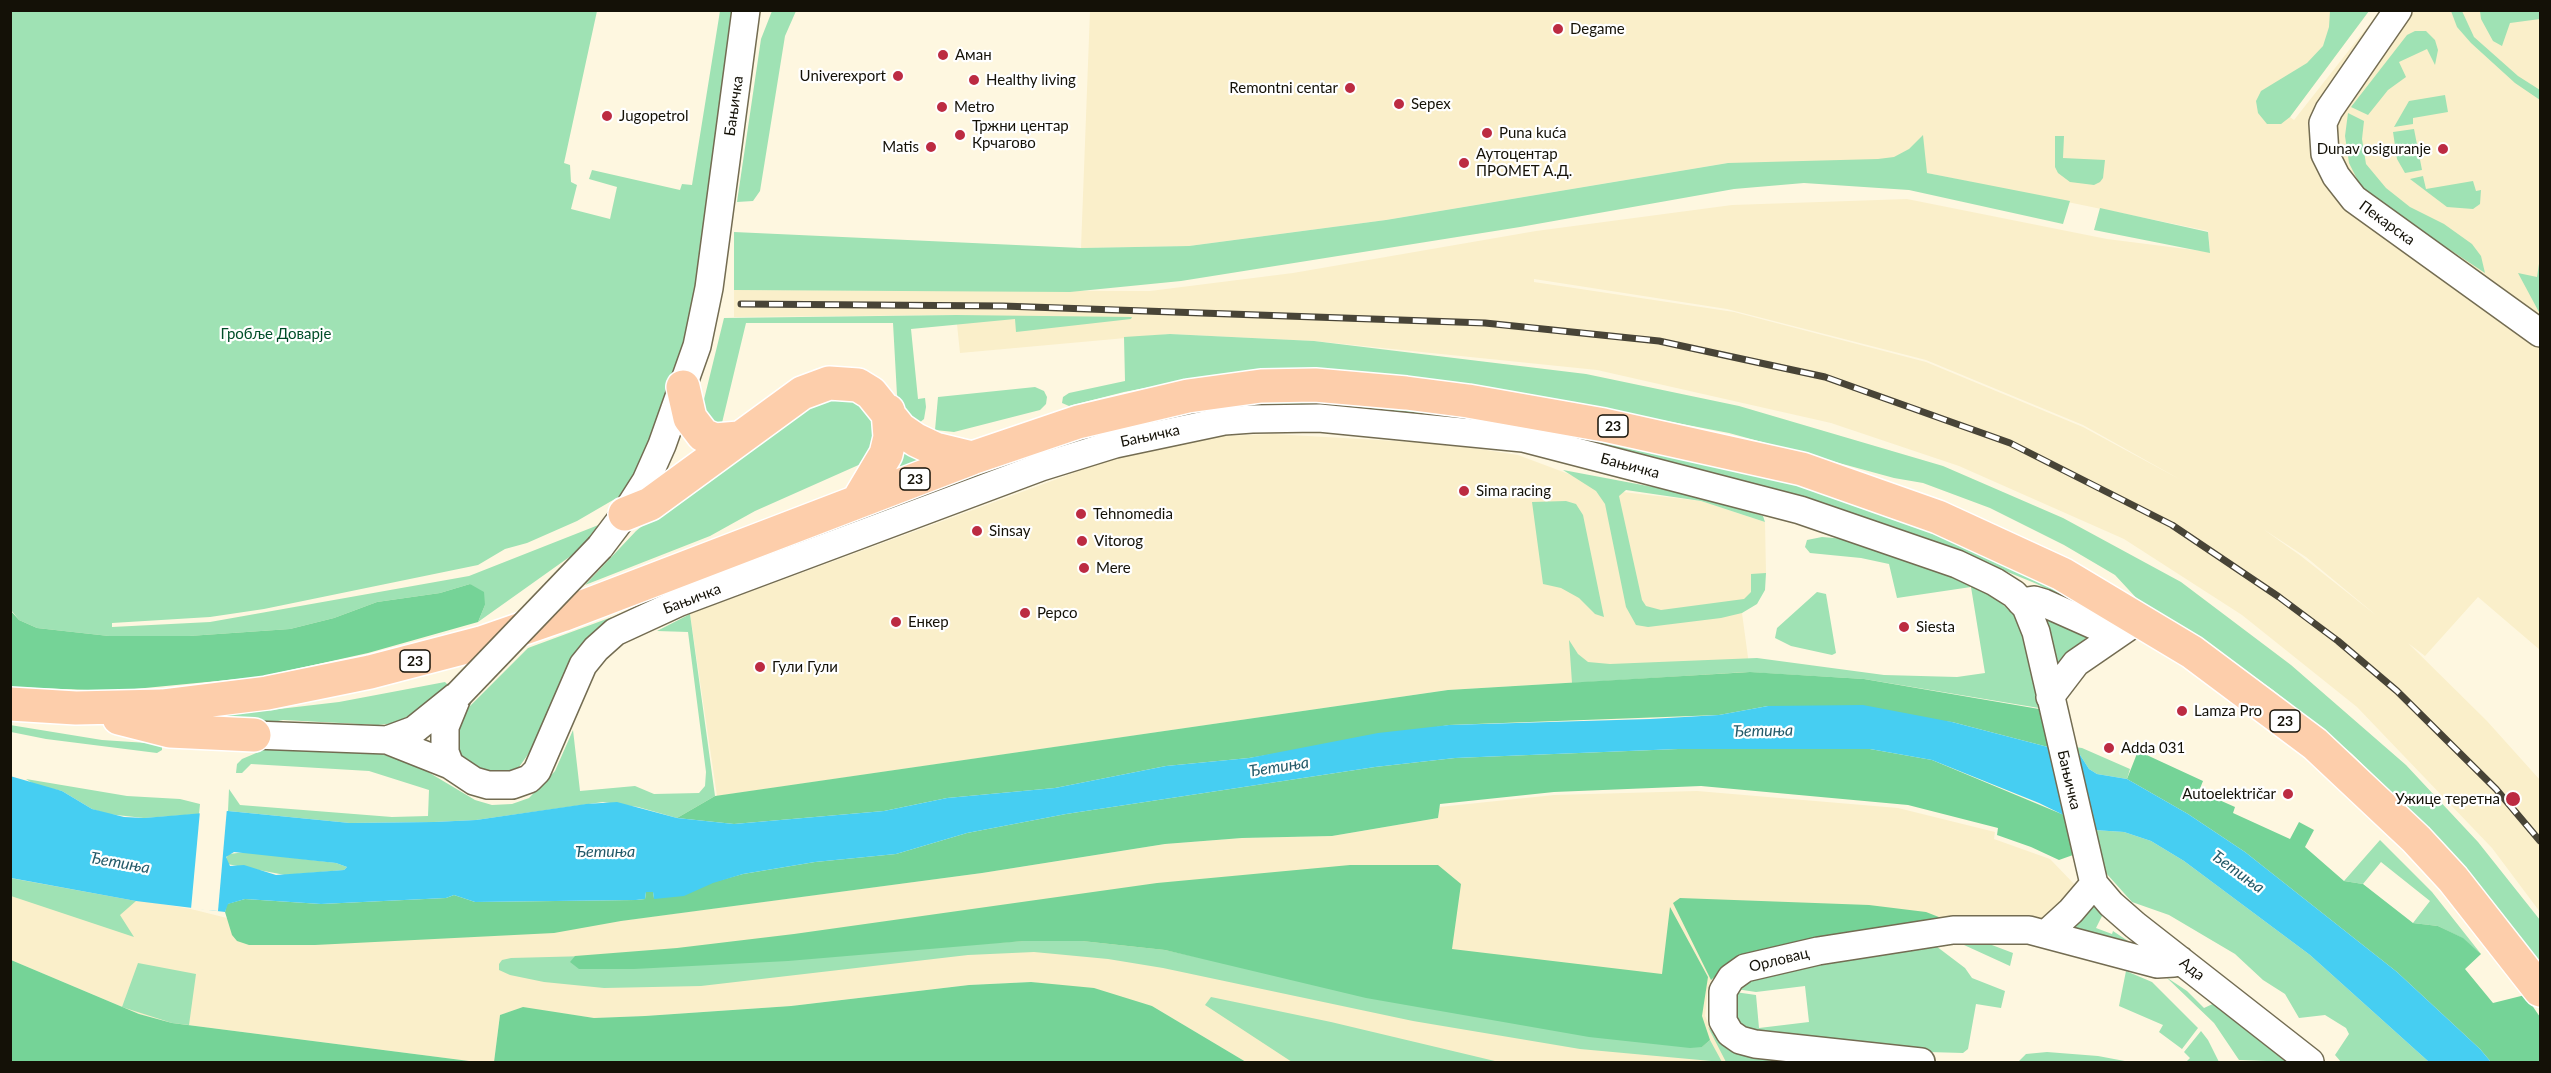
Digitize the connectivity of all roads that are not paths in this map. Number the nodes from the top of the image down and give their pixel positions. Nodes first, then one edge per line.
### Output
1 (746, 10) edge
2 (2398, 10) edge
3 (2541, 333) edge
4 (683, 387) junction
5 (888, 411) junction
6 (739, 438) junction
7 (972, 458) junction
8 (858, 501) junction
9 (625, 514) junction
10 (2021, 602) junction
11 (2128, 627) junction
12 (458, 695) junction
13 (2050, 697) junction
14 (10, 704) edge
15 (76, 708) junction
16 (254, 735) joint
17 (387, 740) junction
18 (450, 765) junction
19 (2091, 873) junction
20 (2047, 933) junction
21 (2180, 960) junction
22 (2541, 990) edge
23 (1921, 1062) edge
24 (2310, 1062) edge

1 - 4 street, Бањичка
2 - 3 street, Пекарска
4 - 6 main road
4 - 9 street, Бањичка
5 - 6 main road
5 - 7 main road
5 - 8 main road
6 - 9 main road
7 - 8 main road, 23
7 - 11 main road, 23
8 - 15 main road, 23
9 - 12 street, Бањичка, bridge
10 - 11 street
10 - 13 street, Бањичка
10 - 18 street, Бањичка
11 - 13 street
11 - 22 main road, 23
12 - 17 street, Бањичка
12 - 18 street, Бањичка
13 - 19 street, Бањичка
14 - 15 main road, 23
15 - 16 main road
16 - 17 street, Бањичка
17 - 18 street
19 - 20 street
19 - 21 street, Ада
20 - 21 street, Орловац
20 - 23 street, Орловац
21 - 24 street, Ада

